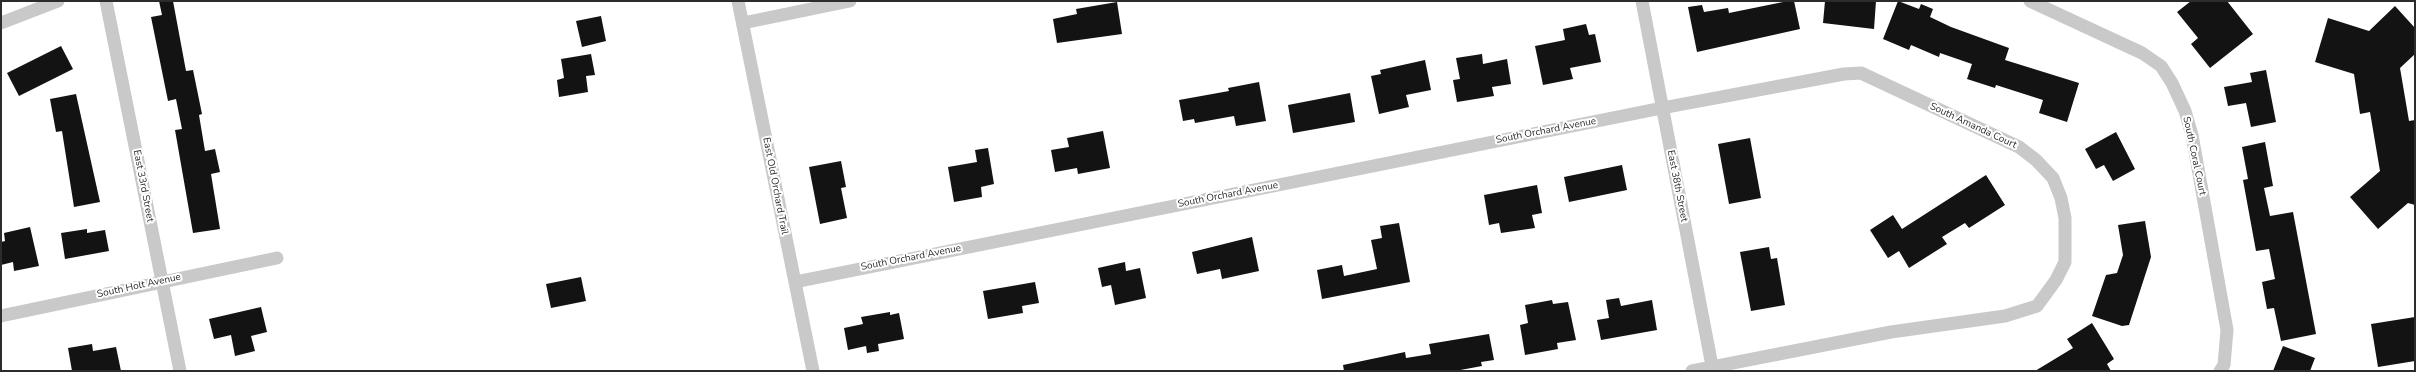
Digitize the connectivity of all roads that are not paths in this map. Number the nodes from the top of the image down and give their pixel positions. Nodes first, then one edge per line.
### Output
1 (58, 1) edge
2 (106, 1) edge
3 (738, 1) edge
4 (850, 1) edge
5 (1642, 1) edge
6 (2030, 1) edge
7 (1, 23) edge
8 (743, 23) junction
9 (1662, 108) junction
10 (277, 258) dead end
11 (162, 280) junction
12 (795, 282) junction
13 (1, 316) edge
14 (1712, 369) edge
15 (180, 371) edge
16 (812, 371) edge
17 (1692, 371) edge
18 (2220, 371) edge

1 - 7 street
2 - 11 street, East 33rd Street
3 - 8 street, East Old Orchard Trail
4 - 8 street
5 - 9 street, East 38th Street
6 - 18 street, South Coral Court
8 - 12 street, East Old Orchard Trail
9 - 12 street, South Orchard Avenue
9 - 14 street, East 38th Street
9 - 14 street, South Amanda Court
10 - 11 street, South Holt Avenue
11 - 13 street, South Holt Avenue
11 - 15 street, East 33rd Street
12 - 16 street, East Old Orchard Trail
14 - 17 street, South Amanda Court

